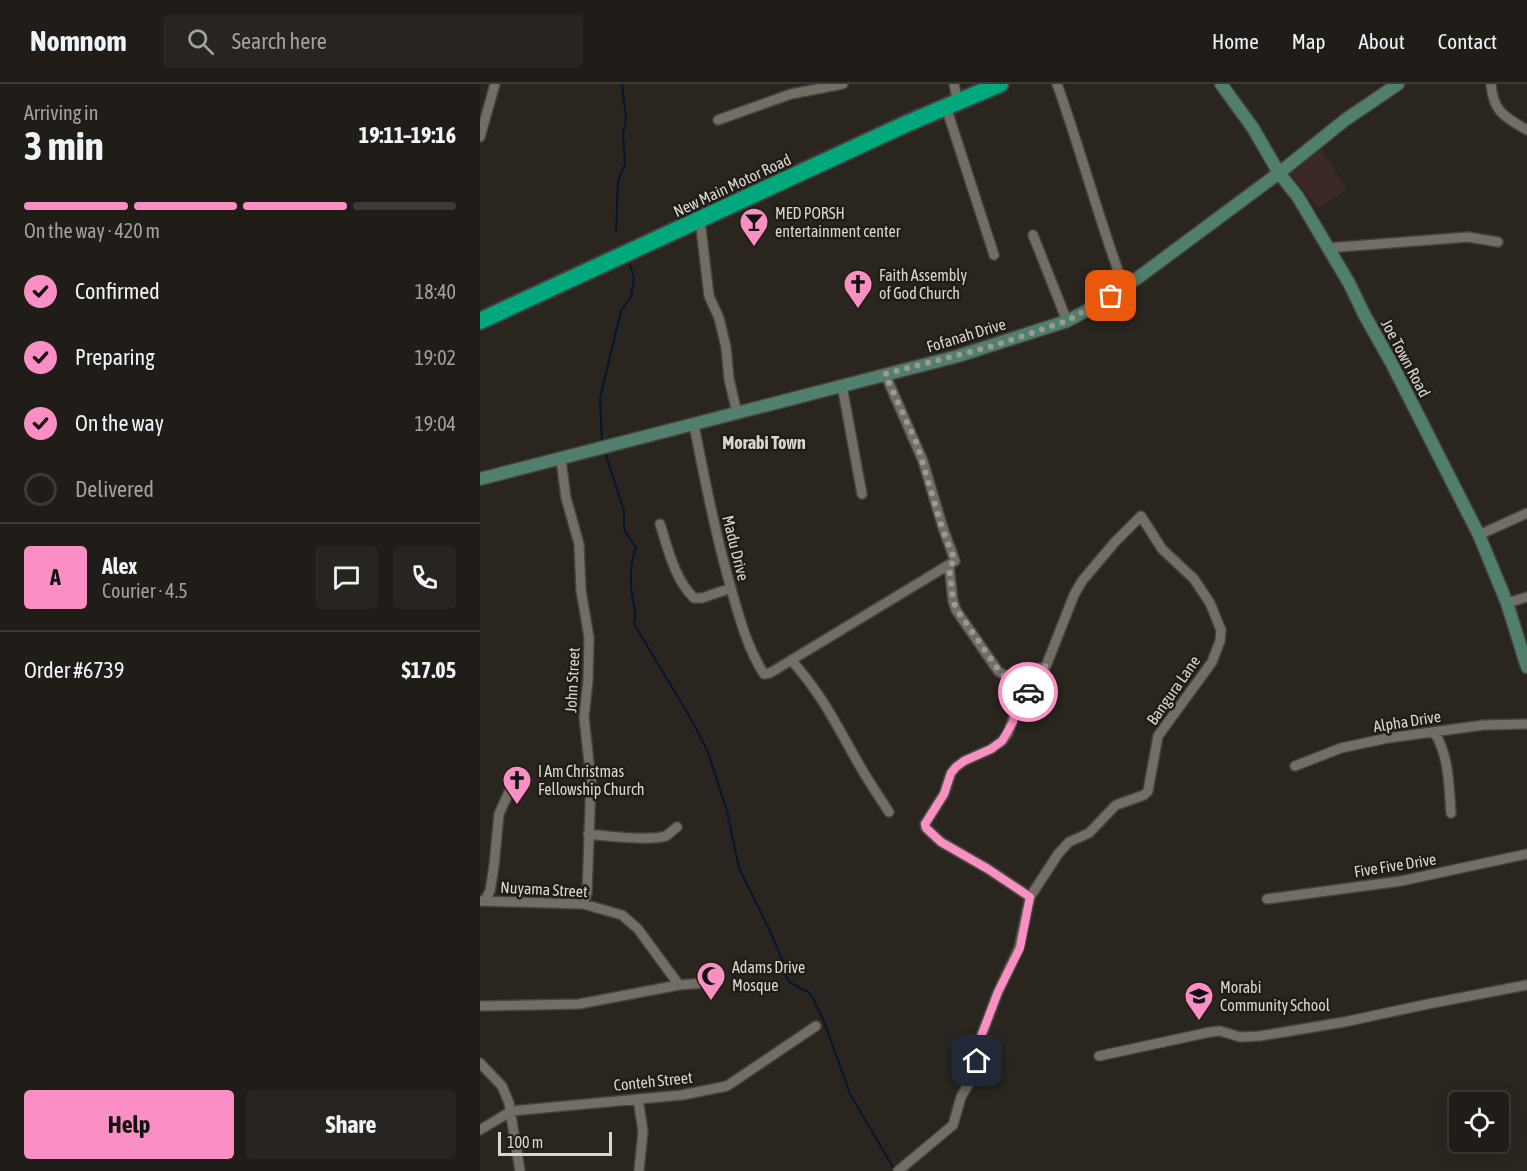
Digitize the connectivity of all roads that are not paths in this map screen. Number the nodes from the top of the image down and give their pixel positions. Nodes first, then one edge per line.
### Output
1 (495, 84) edge
2 (843, 84) edge
3 (981, 84) edge
4 (1000, 84) edge
5 (1057, 84) edge
6 (1221, 84) edge
7 (1398, 84) edge
8 (1491, 84) edge
9 (952, 95) edge
10 (718, 120) dead end
11 (1527, 130) edge
12 (480, 137) edge
13 (1279, 173) junction
14 (700, 220) junction
15 (1033, 235) dead end
16 (1498, 242) dead end
17 (1327, 248) junction
18 (994, 255) dead end
19 (1124, 287) junction
20 (480, 313) edge
21 (480, 321) edge
22 (1067, 321) junction
23 (885, 374) junction
24 (842, 386) junction
25 (737, 413) junction
26 (694, 424) junction
27 (561, 460) junction
28 (480, 479) edge
29 (862, 494) dead end
30 (1527, 513) edge
31 (660, 524) dead end
32 (1479, 535) junction
33 (949, 566) junction
34 (731, 588) junction
35 (1527, 597) edge
36 (1507, 603) junction
37 (790, 660) junction
38 (1046, 666) junction
39 (1527, 666) edge
40 (1527, 724) edge
41 (1434, 732) junction
42 (1295, 766) dead end
43 (513, 783) dead end
44 (889, 812) dead end
45 (1451, 813) dead end
46 (677, 826) dead end
47 (588, 834) junction
48 (1527, 854) edge
49 (1030, 897) junction
50 (1267, 899) dead end
51 (483, 901) edge
52 (583, 904) junction
53 (717, 982) dead end
54 (679, 985) junction
55 (1527, 985) edge
56 (480, 1006) edge
57 (816, 1026) dead end
58 (1099, 1056) dead end
59 (480, 1063) edge
60 (638, 1098) junction
61 (511, 1111) junction
62 (480, 1130) edge
63 (520, 1171) edge
64 (639, 1171) edge
65 (898, 1171) edge

1 - 12 street
2 - 10 street
3 - 9 highway, New Main Motor Road
4 - 9 highway, New Main Motor Road
5 - 19 street
6 - 13 street, Joe Town Road
7 - 13 street, Fofanah Drive
8 - 11 street
9 - 14 highway, New Main Motor Road
9 - 18 street
9 - 20 highway, New Main Motor Road
13 - 17 street, Joe Town Road
13 - 19 street, Fofanah Drive
14 - 21 highway, New Main Motor Road
14 - 25 street
15 - 22 street
16 - 17 street
17 - 32 street, Joe Town Road
19 - 22 street, Fofanah Drive
22 - 23 street, Fofanah Drive
23 - 24 street, Fofanah Drive
23 - 33 street
24 - 25 street, Fofanah Drive
24 - 29 street
25 - 26 street, Fofanah Drive
26 - 27 street, Fofanah Drive
26 - 34 street, Madu Drive
27 - 28 street, Fofanah Drive
27 - 47 street, John Street
30 - 32 street
31 - 34 street
32 - 36 street, Joe Town Road
33 - 37 street
33 - 38 street
34 - 37 street, Madu Drive
35 - 36 street
36 - 39 street, Joe Town Road
37 - 44 street
38 - 49 street
38 - 49 street, Bangura Lane
40 - 41 street, Alpha Drive
41 - 42 street, Alpha Drive
41 - 45 street
43 - 51 street
46 - 47 street
47 - 52 street, John Street
48 - 50 street, Five Five Drive
49 - 65 street, Bangura Lane
51 - 52 street, Nuyama Street
52 - 54 street, Nuyama Street
53 - 54 street
54 - 56 street
55 - 58 street
57 - 60 street, Conteh Street
59 - 61 street
60 - 61 street, Conteh Street
60 - 64 street
61 - 62 street, Conteh Street
61 - 63 street

